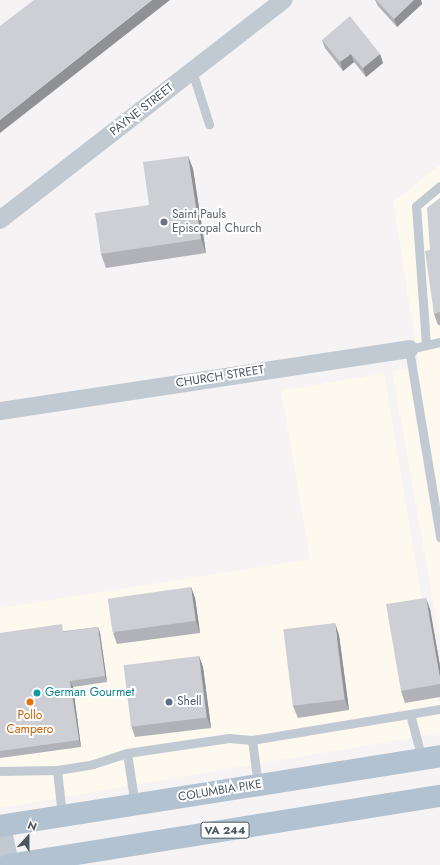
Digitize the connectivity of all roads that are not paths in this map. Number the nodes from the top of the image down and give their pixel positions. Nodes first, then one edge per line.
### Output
1 (284, 0) edge
2 (192, 71) junction
3 (209, 124) dead end
4 (440, 186) edge
5 (0, 220) edge
6 (440, 342) edge
7 (417, 347) junction
8 (0, 411) edge
9 (440, 537) edge
10 (440, 709) edge
11 (410, 714) junction
12 (252, 740) junction
13 (127, 753) junction
14 (431, 758) edge
15 (57, 770) junction
16 (0, 771) edge
17 (258, 785) junction
18 (440, 796) edge
19 (135, 805) junction
20 (62, 816) junction
21 (1, 826) edge
22 (9, 865) edge

1 - 2 street, PAYNE STREET
2 - 3 lane
2 - 5 street, PAYNE STREET
4 - 7 lane
6 - 7 lane, CHURCH STREET
7 - 8 street, CHURCH STREET
7 - 9 lane
10 - 11 lane
11 - 12 lane
11 - 14 lane
12 - 13 lane
12 - 17 lane
13 - 15 lane
13 - 19 lane
14 - 17 main road, COLUMBIA PIKE
15 - 16 lane
15 - 20 lane
17 - 19 main road, COLUMBIA PIKE
18 - 22 main road, VA 244
19 - 20 main road, COLUMBIA PIKE
20 - 21 main road, COLUMBIA PIKE
21 - 22 street

